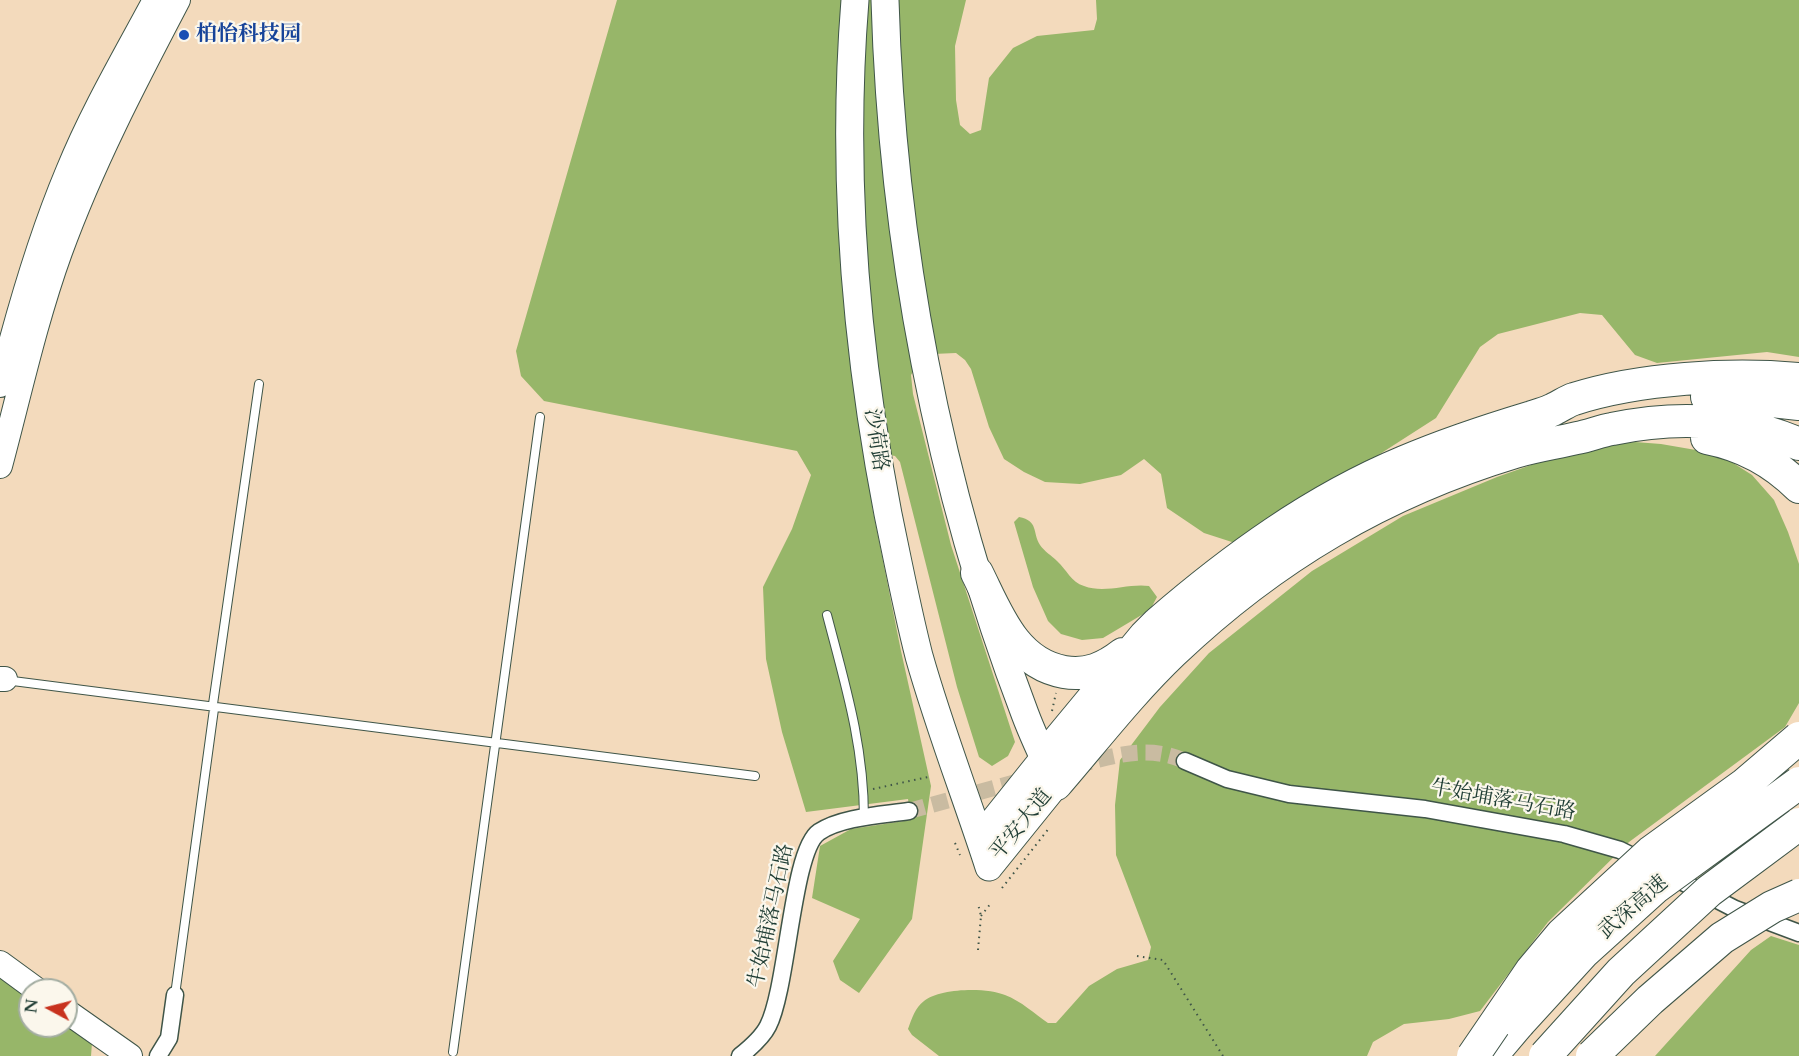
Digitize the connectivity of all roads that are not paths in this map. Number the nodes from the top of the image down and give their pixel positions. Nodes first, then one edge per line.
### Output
1 (155, 0) edge
2 (178, 0) edge
3 (855, 0) edge
4 (885, 0) edge
5 (1799, 379) edge
6 (259, 384) dead end
7 (0, 385) edge
8 (1799, 404) edge
9 (1552, 411) junction
10 (540, 417) dead end
11 (1584, 437) junction
12 (1799, 444) edge
13 (0, 466) edge
14 (1799, 487) edge
15 (977, 573) junction
16 (827, 615) dead end
17 (1151, 630) junction
18 (2, 679) edge
19 (213, 706) junction
20 (1799, 738) edge
21 (495, 743) junction
22 (1185, 761) tunnel mouth
23 (1050, 771) junction
24 (755, 776) dead end
25 (1799, 783) edge
26 (909, 811) tunnel mouth
27 (864, 818) junction
28 (1799, 824) edge
29 (970, 847) junction
30 (996, 878) joint
31 (1799, 895) edge
32 (1799, 933) edge
33 (0, 963) edge
34 (21, 978) edge
35 (175, 995) joint
36 (78, 1019) edge
37 (453, 1052) dead end
38 (748, 1054) edge
39 (130, 1056) edge
40 (159, 1056) edge
41 (1473, 1056) edge
42 (1491, 1056) edge
43 (1545, 1056) edge
44 (1592, 1056) edge

1 - 7 main road
2 - 13 main road
3 - 29 main road, 沙荷路
4 - 15 main road
5 - 9 highway
6 - 19 lane
8 - 9 highway
9 - 17 highway
10 - 21 lane
11 - 12 highway
11 - 14 highway
11 - 23 highway
15 - 17 highway
15 - 23 main road
16 - 27 lane
17 - 23 highway
18 - 19 lane
19 - 21 lane
19 - 35 lane
20 - 41 highway, bridge
21 - 24 lane
21 - 37 lane
22 - 32 street, 牛始埔落马石路
23 - 29 main road, 平安大道
23 - 30 main road, 平安大道
25 - 42 highway, 武深高速, bridge
26 - 27 street, 牛始埔落马石路
27 - 38 street, 牛始埔落马石路
28 - 43 highway, 武深高速, bridge
29 - 30 main road, 沙荷路
31 - 44 highway, bridge
33 - 34 main road
35 - 40 street
36 - 39 main road

